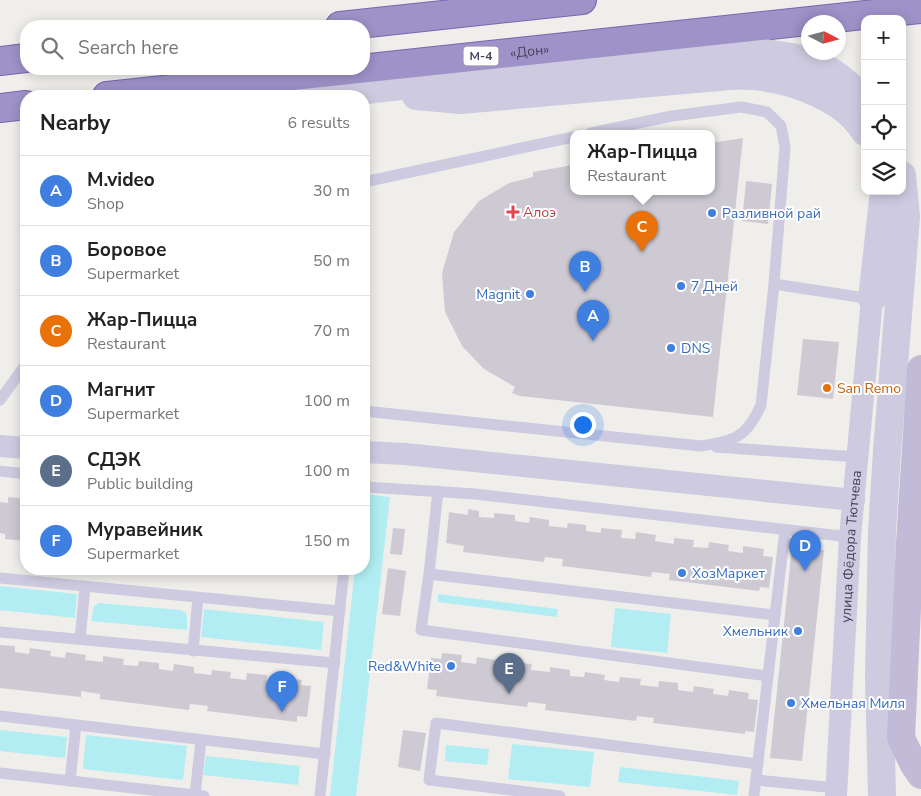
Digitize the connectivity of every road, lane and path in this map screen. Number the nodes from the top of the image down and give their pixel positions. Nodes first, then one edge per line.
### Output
1 (488, 0) edge
2 (582, 0) edge
3 (921, 9) edge
4 (464, 14) junction
5 (859, 15) junction
6 (921, 18) edge
7 (370, 23) edge
8 (20, 59) edge
9 (0, 61) edge
10 (370, 68) edge
11 (302, 75) edge
12 (200, 86) junction
13 (163, 90) edge
14 (250, 90) edge
15 (367, 90) edge
16 (370, 90) edge
17 (861, 96) edge
18 (20, 106) edge
19 (0, 108) edge
20 (861, 126) edge
21 (605, 130) edge
22 (570, 138) edge
23 (370, 181) edge
24 (884, 195) edge
25 (905, 195) edge
26 (774, 284) junction
27 (872, 298) junction
28 (921, 369) edge
29 (20, 372) edge
30 (0, 400) edge
31 (370, 412) edge
32 (0, 446) edge
33 (702, 446) junction
34 (20, 448) edge
35 (370, 452) edge
36 (858, 457) junction
37 (0, 471) edge
38 (20, 473) edge
39 (370, 487) edge
40 (438, 491) junction
41 (854, 500) junction
42 (785, 530) junction
43 (850, 537) junction
44 (429, 574) junction
45 (343, 575) edge
46 (0, 578) edge
47 (85, 587) junction
48 (198, 598) junction
49 (340, 612) junction
50 (776, 615) junction
51 (0, 632) edge
52 (80, 639) junction
53 (193, 650) junction
54 (335, 663) junction
55 (768, 676) junction
56 (0, 716) edge
57 (76, 725) junction
58 (901, 738) junction
59 (201, 740) junction
60 (325, 754) junction
61 (758, 764) junction
62 (0, 773) edge
63 (921, 775) edge
64 (756, 780) junction
65 (70, 781) junction
66 (836, 792) edge
67 (199, 796) edge
68 (320, 796) edge
69 (560, 796) edge
70 (754, 796) edge
71 (882, 796) edge
72 (900, 796) edge

1 - 4 main road
2 - 4 highway
3 - 5 highway, «Дон» / М-4
4 - 7 highway
5 - 6 main road
5 - 10 highway, «Дон» / М-4
8 - 9 highway
11 - 12 highway, «Дон» / М-4
12 - 13 highway, «Дон» / М-4
12 - 14 street
15 - 17 street
16 - 20 street
18 - 19 highway
21 - 26 lane
22 - 23 lane
24 - 27 street
25 - 71 street
26 - 27 lane
26 - 33 lane
27 - 36 street, улица Фёдора Тютчева
28 - 58 main road
29 - 30 lane
31 - 33 lane
32 - 34 street
33 - 36 lane
35 - 41 street
36 - 41 street, улица Фёдора Тютчева
37 - 38 lane
39 - 40 lane
40 - 42 lane
40 - 44 lane
41 - 43 street, улица Фёдора Тютчева
42 - 43 lane
42 - 50 lane
43 - 66 street, улица Фёдора Тютчева
44 - 50 lane
44 - 55 lane
45 - 49 lane
46 - 47 lane
47 - 48 lane
47 - 52 lane
48 - 49 lane
48 - 53 lane
49 - 54 lane
50 - 55 lane
51 - 52 lane
52 - 53 lane
53 - 54 lane
54 - 60 lane
55 - 61 lane
56 - 57 lane
57 - 59 lane
57 - 65 lane
58 - 63 main road
58 - 72 street
59 - 60 lane
59 - 67 lane
60 - 68 lane
61 - 64 lane
61 - 69 lane
62 - 65 lane
64 - 66 lane
64 - 70 lane
65 - 67 lane

